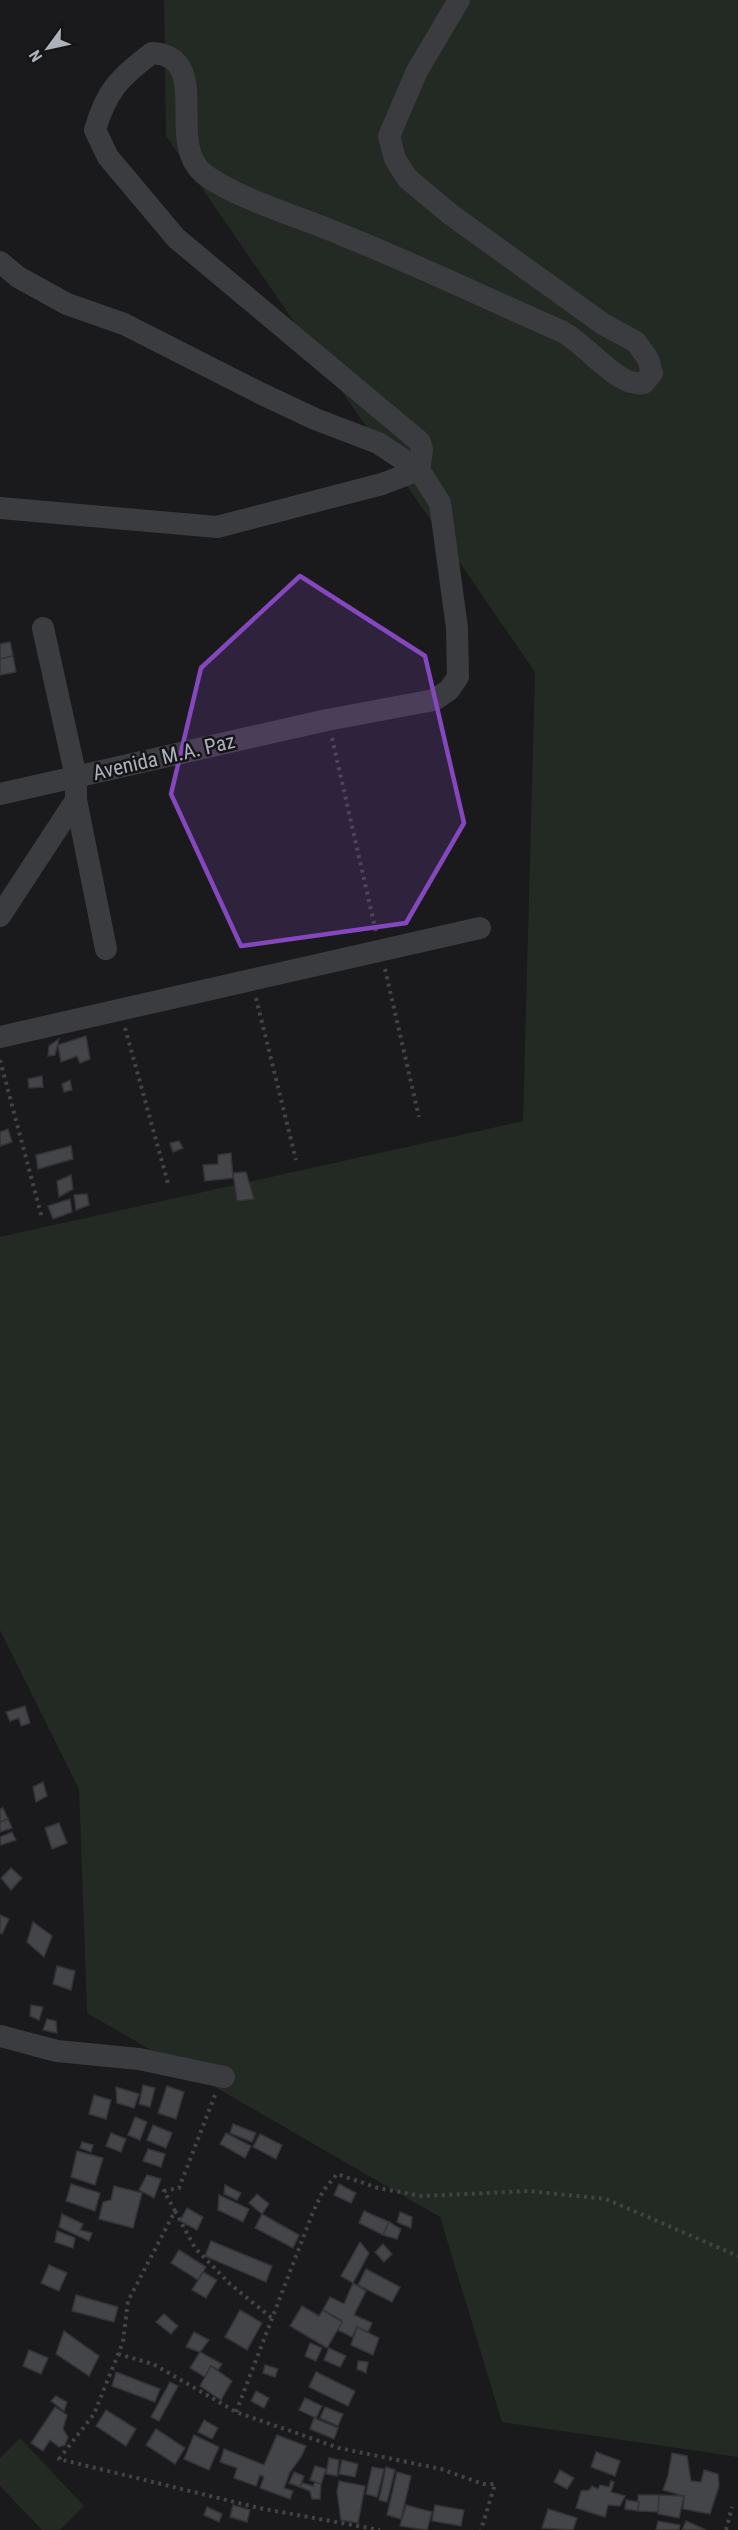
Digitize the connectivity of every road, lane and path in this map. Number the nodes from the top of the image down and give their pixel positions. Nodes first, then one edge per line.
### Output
1 (459, 0) edge
2 (0, 262) edge
3 (419, 470) junction
4 (0, 508) edge
5 (43, 628) dead end
6 (327, 720) junction
7 (76, 788) junction
8 (0, 794) edge
9 (0, 916) edge
10 (480, 928) dead end
11 (106, 948) dead end
12 (381, 951) junction
13 (252, 980) junction
14 (120, 1010) junction
15 (0, 1037) edge
16 (0, 1060) edge
17 (419, 1117) dead end
18 (296, 1160) dead end
19 (169, 1187) dead end
20 (42, 1218) dead end
21 (0, 2036) edge
22 (224, 2077) joint
23 (175, 2211) junction
24 (738, 2256) edge
25 (273, 2319) junction
26 (118, 2354) junction
27 (236, 2412) junction
28 (732, 2507) dead end
29 (380, 2530) edge
30 (481, 2530) edge
31 (726, 2530) edge

1 - 3 street
2 - 3 street
3 - 4 street
3 - 6 street, Avenida M.A. Paz
5 - 7 street
6 - 7 street, Avenida M.A. Paz
6 - 12 path
7 - 8 street, Avenida M.A. Paz
7 - 9 street
7 - 11 street
10 - 12 street
12 - 13 street
12 - 17 path
13 - 14 street
13 - 18 path
14 - 15 street
14 - 19 path
16 - 20 path
21 - 22 street
22 - 23 path
23 - 25 path
23 - 26 path
24 - 25 path
25 - 27 path
26 - 27 path
26 - 29 path
27 - 30 path
28 - 31 path

